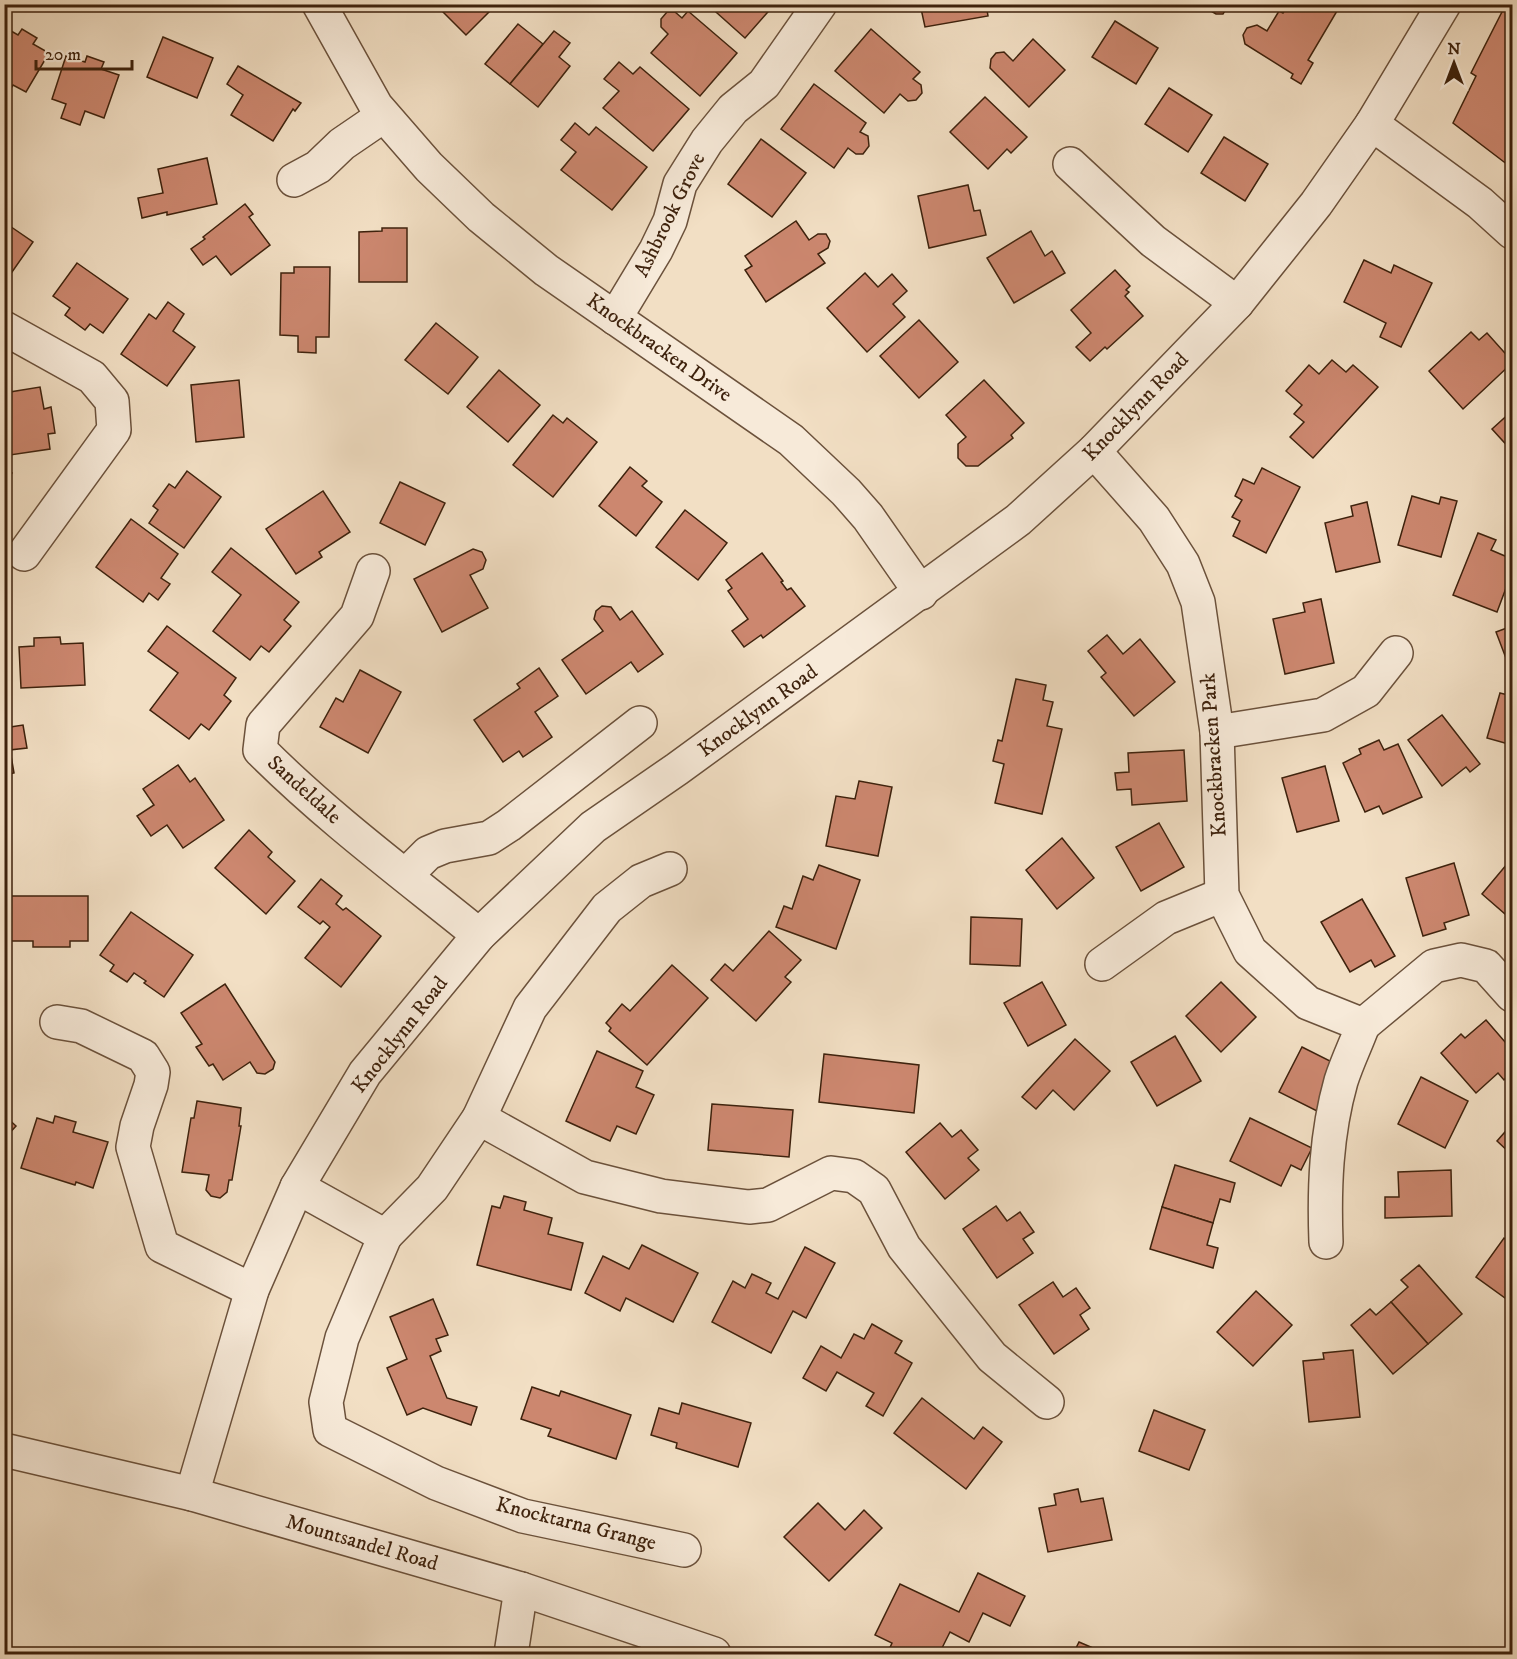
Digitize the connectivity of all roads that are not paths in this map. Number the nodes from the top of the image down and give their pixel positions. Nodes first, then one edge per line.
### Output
1 (318, 4) edge
2 (820, 4) edge
3 (1444, 4) edge
4 (383, 116) junction
5 (1372, 124) junction
6 (1070, 164) dead end
7 (294, 180) dead end
8 (1512, 232) edge
9 (1237, 303) junction
10 (615, 318) junction
11 (4, 328) edge
12 (1094, 451) junction
13 (24, 554) dead end
14 (373, 571) dead end
15 (921, 592) junction
16 (1396, 653) dead end
17 (640, 723) dead end
18 (1217, 732) junction
19 (670, 869) dead end
20 (406, 874) junction
21 (1222, 895) junction
22 (479, 935) junction
23 (1102, 964) dead end
24 (1512, 995) edge
25 (57, 1022) dead end
26 (1363, 1025) junction
27 (479, 1118) junction
28 (297, 1187) junction
29 (385, 1236) junction
30 (1326, 1242) dead end
31 (252, 1290) junction
32 (1047, 1402) dead end
33 (4, 1450) edge
34 (192, 1494) junction
35 (684, 1550) dead end
36 (521, 1589) junction
37 (511, 1654) edge
38 (714, 1654) edge

1 - 4 street, Knockbracken Drive
2 - 10 street, Ashbrook Grove
3 - 5 street, Knocklynn Road
4 - 7 street
4 - 10 street, Knockbracken Drive
5 - 8 street
5 - 9 street, Knocklynn Road
6 - 9 street
9 - 12 street, Knocklynn Road
10 - 15 street, Knockbracken Drive
11 - 13 street
12 - 15 street, Knocklynn Road
12 - 18 street, Knockbracken Park
14 - 20 street, Sandeldale
15 - 22 street, Knocklynn Road
16 - 18 street
17 - 20 street
18 - 21 street, Knockbracken Park
19 - 27 street, Knocktarna Grange
20 - 22 street, Sandeldale
21 - 23 street
21 - 26 street, Knockbracken Park
22 - 28 street, Knocklynn Road
24 - 26 street
25 - 31 street
26 - 30 street
27 - 29 street, Knocktarna Grange
27 - 32 street
28 - 29 street
28 - 31 street, Knocklynn Road
29 - 35 street, Knocktarna Grange
31 - 34 street, Knocklynn Road
33 - 34 street, Mountsandel Road
34 - 36 street, Mountsandel Road
36 - 37 street
36 - 38 street, Mountsandel Road

